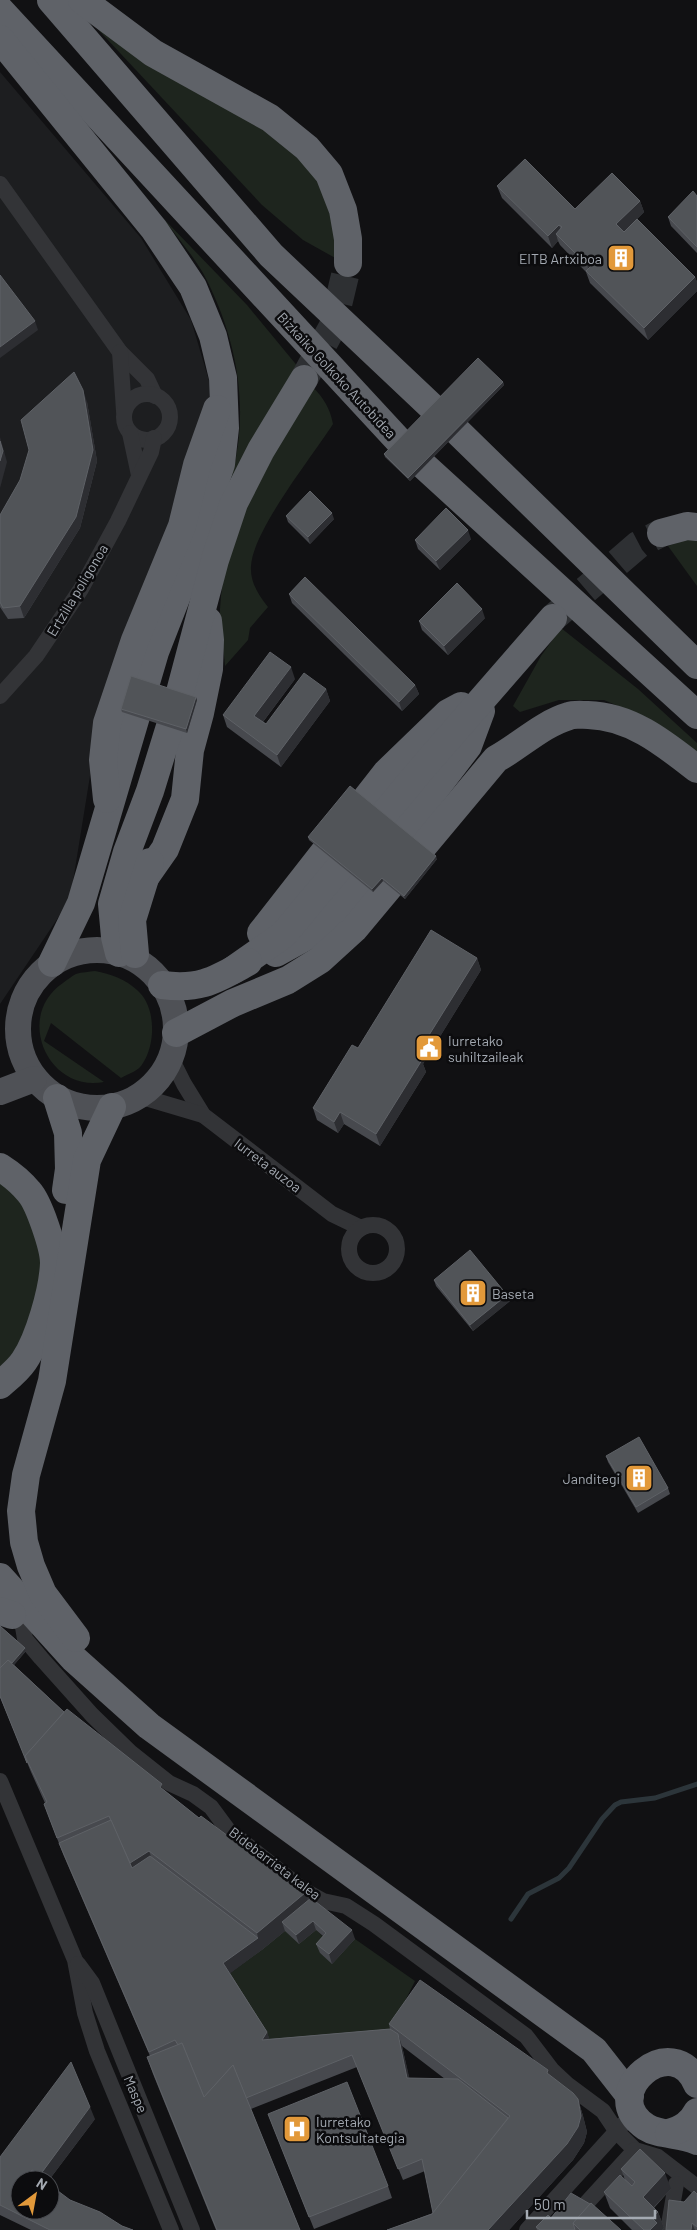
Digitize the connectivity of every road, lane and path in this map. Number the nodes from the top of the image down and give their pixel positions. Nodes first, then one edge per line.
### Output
1 (51, 0) edge
2 (82, 0) edge
3 (0, 10) edge
4 (0, 39) edge
5 (0, 184) edge
6 (348, 263) tunnel mouth
7 (116, 346) junction
8 (304, 379) tunnel mouth
9 (223, 392) junction
10 (155, 396) junction
11 (433, 408) edge
12 (124, 411) junction
13 (458, 432) edge
14 (130, 433) junction
15 (154, 438) junction
16 (139, 475) junction
17 (697, 527) edge
18 (661, 533) tunnel mouth
19 (168, 587) junction
20 (202, 614) junction
21 (553, 618) tunnel mouth
22 (697, 665) edge
23 (0, 696) edge
24 (697, 716) edge
25 (697, 769) edge
26 (127, 957) junction
27 (52, 963) junction
28 (162, 985) junction
29 (8, 1040) edge
30 (173, 1046) junction
31 (34, 1079) junction
32 (0, 1092) edge
33 (139, 1096) junction
34 (57, 1098) junction
35 (112, 1107) junction
36 (204, 1115) junction
37 (0, 1167) edge
38 (332, 1214) junction
39 (361, 1228) junction
40 (349, 1247) junction
41 (54, 1263) junction
42 (0, 1386) edge
43 (0, 1577) edge
44 (9, 1613) edge
45 (112, 1693) junction
46 (0, 1781) edge
47 (224, 1782) junction
48 (75, 1960) junction
49 (594, 2050) junction
50 (647, 2067) junction
51 (697, 2084) edge
52 (630, 2101) junction
53 (697, 2112) edge
54 (617, 2132) junction
55 (665, 2132) junction
56 (697, 2141) edge
57 (634, 2148) junction
58 (676, 2184) dead end
59 (697, 2187) edge
60 (588, 2202) junction
61 (600, 2213) edge
62 (532, 2224) edge
63 (171, 2230) edge
64 (192, 2230) edge
65 (550, 2230) edge
66 (562, 2230) edge
67 (668, 2230) edge

1 - 11 highway
2 - 6 highway
3 - 24 highway, Bizkaiko Golkoko Autobidea
4 - 9 highway
5 - 7 street
7 - 10 street
7 - 12 street
8 - 20 highway
9 - 19 highway
9 - 19 highway
10 - 12 street
10 - 15 street
12 - 14 street
13 - 22 highway
14 - 15 street
14 - 16 street
15 - 16 street, Ertzilla poligonoa
16 - 23 street, Ertzilla poligonoa
17 - 18 highway
19 - 27 highway
20 - 26 highway
20 - 26 highway
21 - 28 highway
25 - 30 highway
26 - 27 main road
26 - 28 main road
27 - 29 main road
28 - 30 main road
29 - 31 main road
30 - 33 main road
30 - 36 street
31 - 32 main road
31 - 34 main road
33 - 35 main road
33 - 36 street
34 - 35 main road
34 - 41 highway
35 - 47 highway
36 - 38 street, Iurreta auzoa
37 - 41 highway
38 - 39 street
38 - 40 street
39 - 40 street
39 - 40 street
41 - 42 highway
43 - 45 highway
44 - 45 highway
44 - 54 street, Bidebarrieta kalea
45 - 47 highway
46 - 48 street, Maspe
47 - 49 highway
48 - 63 street, Maspe
48 - 64 street, Maspe
49 - 50 highway
49 - 52 highway
50 - 51 highway
50 - 52 highway
52 - 54 street
52 - 55 highway
53 - 55 highway
54 - 57 street, Bidebarrieta kalea
54 - 62 street
55 - 56 highway
55 - 57 street
57 - 59 street
57 - 60 street
58 - 67 street
60 - 61 street
60 - 66 street
62 - 65 street

